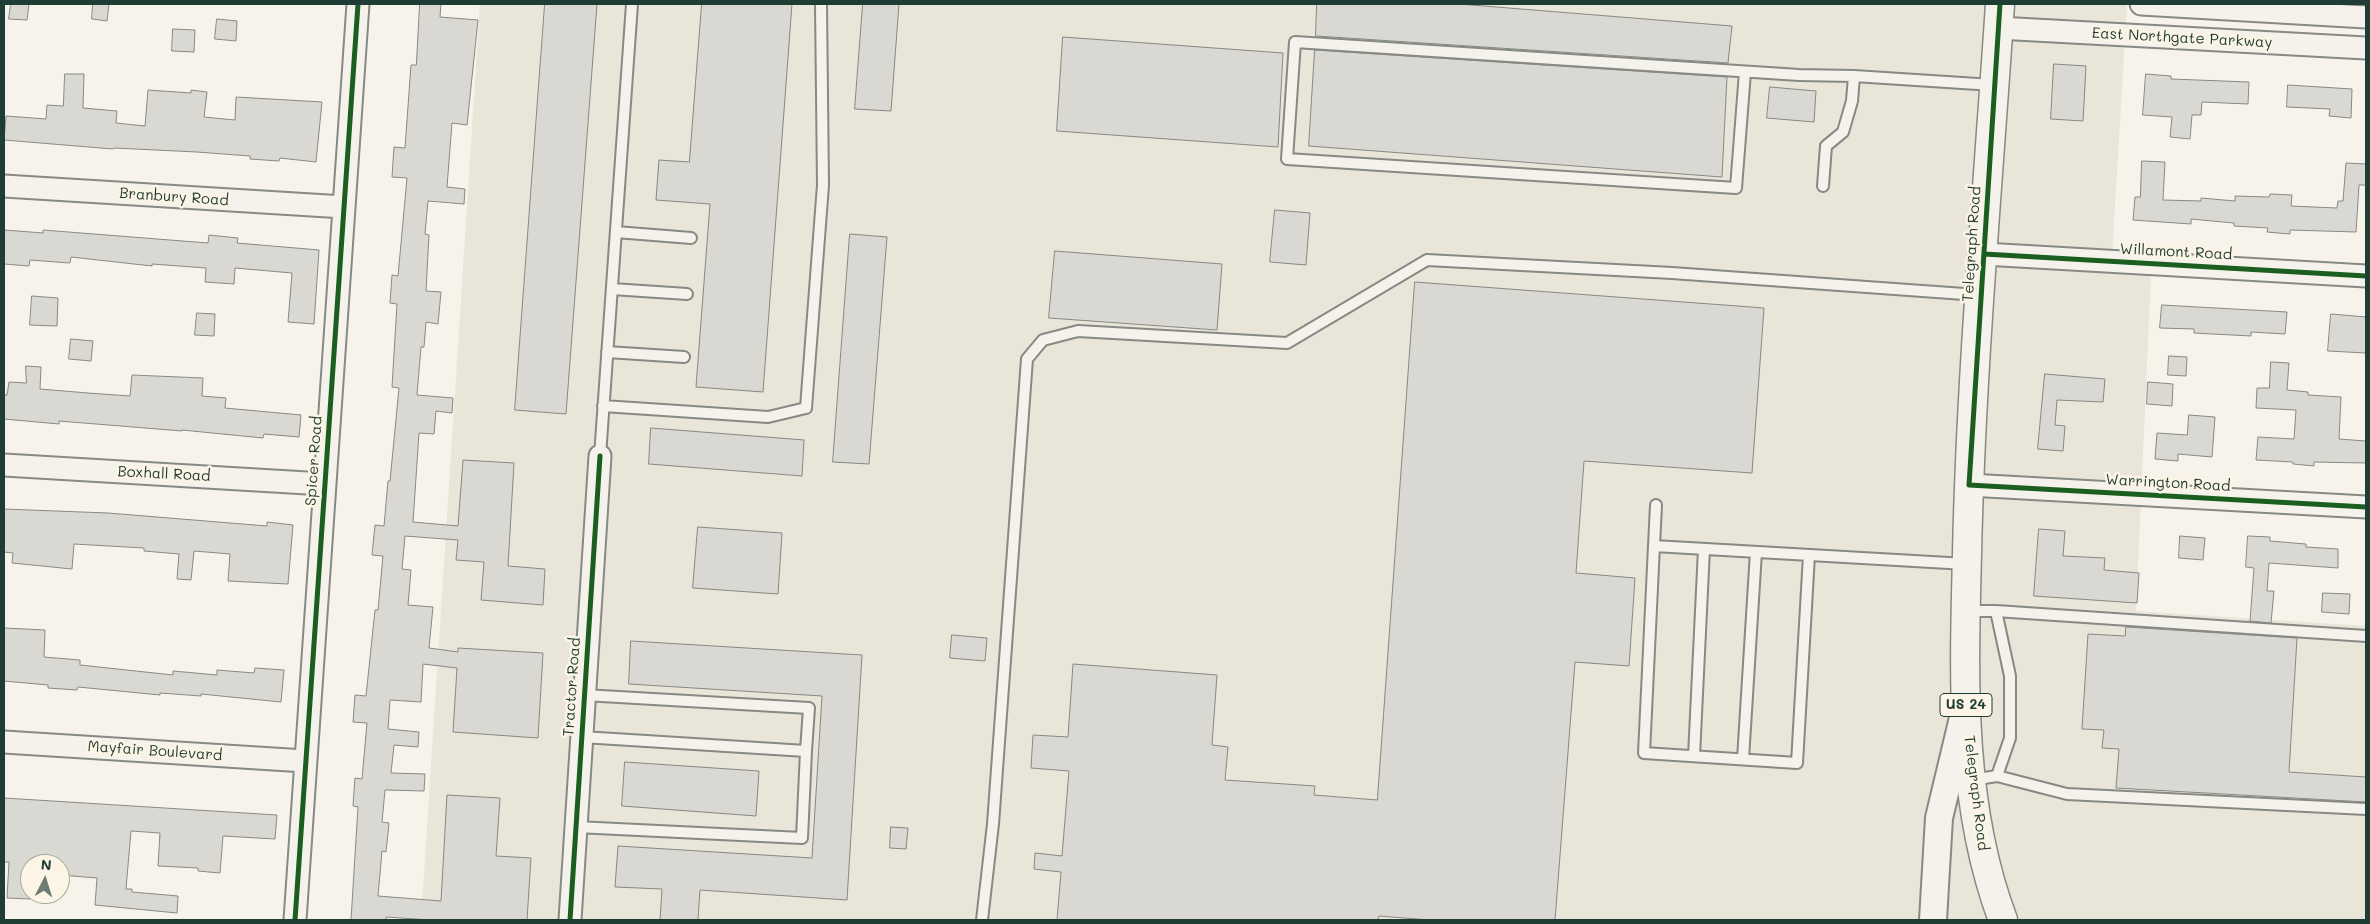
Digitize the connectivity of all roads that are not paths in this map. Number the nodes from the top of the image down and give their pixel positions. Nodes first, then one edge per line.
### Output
1 (358, 4) edge
2 (632, 4) edge
3 (821, 4) edge
4 (2141, 4) edge
5 (1999, 16) edge
6 (2366, 17) edge
7 (2366, 48) edge
8 (1746, 72) junction
9 (1854, 76) junction
10 (1994, 85) junction
11 (4, 186) edge
12 (1823, 186) dead end
13 (344, 207) junction
14 (616, 232) junction
15 (691, 238) dead end
16 (1984, 254) junction
17 (2366, 276) edge
18 (612, 289) junction
19 (687, 294) dead end
20 (1981, 295) junction
21 (607, 352) junction
22 (684, 357) dead end
23 (603, 406) junction
24 (600, 456) joint
25 (4, 465) edge
26 (324, 484) junction
27 (1969, 485) junction
28 (1656, 505) dead end
29 (2366, 507) edge
30 (1654, 546) junction
31 (1704, 549) junction
32 (1756, 552) junction
33 (1809, 555) junction
34 (1967, 564) junction
35 (1966, 611) junction
36 (1996, 611) junction
37 (2366, 636) edge
38 (584, 695) junction
39 (1966, 707) junction
40 (582, 737) junction
41 (4, 742) edge
42 (806, 751) junction
43 (1694, 756) junction
44 (1744, 759) junction
45 (305, 761) junction
46 (1984, 778) junction
47 (2366, 809) edge
48 (576, 827) junction
49 (295, 920) edge
50 (570, 920) edge
51 (982, 920) edge
52 (1933, 920) edge
53 (2002, 920) edge

1 - 13 street, Spicer Road
2 - 14 lane
3 - 23 lane
4 - 6 street, East Northgate Parkway
5 - 7 street, East Northgate Parkway
5 - 10 main road, Telegraph Road / US 24
8 - 8 lane
8 - 9 lane
9 - 10 lane
9 - 12 lane
10 - 16 main road, Telegraph Road / US 24
11 - 13 street, Branbury Road
13 - 26 street, Spicer Road
14 - 15 lane
14 - 18 lane
16 - 17 street, Willamont Road
16 - 20 main road, Telegraph Road / US 24
18 - 19 lane
18 - 21 lane
20 - 27 main road, Telegraph Road / US 24
20 - 51 lane
21 - 22 lane
21 - 23 lane
23 - 24 lane
24 - 38 street, Tractor Road
25 - 26 street, Boxhall Road
26 - 45 street, Spicer Road
27 - 29 street, Warrington Road
27 - 34 main road, Telegraph Road / US 24
28 - 30 lane
30 - 31 lane
30 - 43 lane
31 - 32 lane
31 - 43 lane
32 - 33 lane
32 - 44 lane
33 - 34 lane
33 - 44 lane
34 - 35 main road, Telegraph Road / US 24
35 - 36 lane
35 - 39 main road, Telegraph Road / US 24
36 - 37 lane
36 - 46 lane
38 - 40 street, Tractor Road
38 - 42 lane
39 - 46 main road, Telegraph Road / US 24
39 - 52 street
40 - 42 lane
40 - 48 street, Tractor Road
41 - 45 street, Mayfair Boulevard
42 - 48 lane
43 - 44 lane
45 - 49 street, Spicer Road
46 - 47 lane
46 - 53 main road, Telegraph Road / US 24
48 - 50 street, Tractor Road

